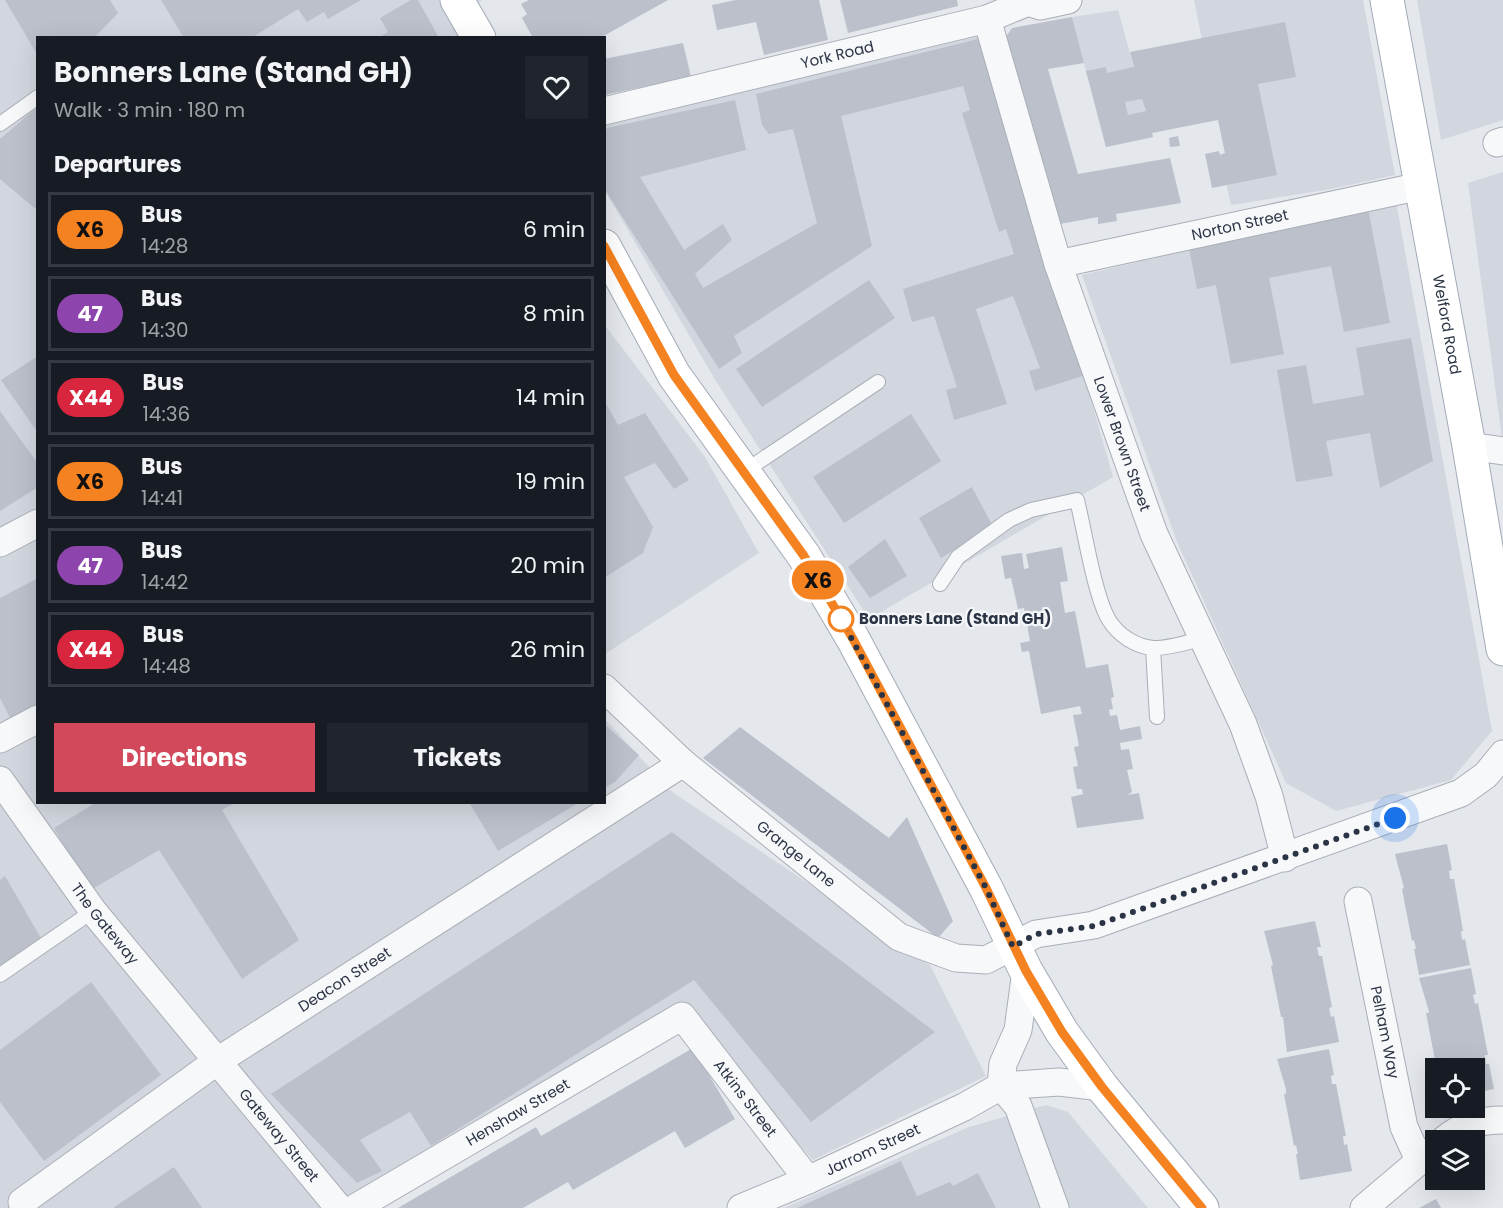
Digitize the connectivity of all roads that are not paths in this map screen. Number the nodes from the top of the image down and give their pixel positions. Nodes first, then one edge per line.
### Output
1 (457, 0) edge
2 (1068, 0) edge
3 (1387, 0) edge
4 (1029, 1) edge
5 (997, 10) edge
6 (479, 36) edge
7 (36, 98) edge
8 (606, 110) edge
9 (0, 124) edge
10 (1420, 186) junction
11 (606, 250) edge
12 (1058, 264) junction
13 (878, 382) dead end
14 (1469, 446) junction
15 (1503, 451) edge
16 (745, 471) junction
17 (36, 524) edge
18 (0, 543) edge
19 (940, 584) dead end
20 (1204, 638) junction
21 (1153, 648) junction
22 (1503, 649) edge
23 (606, 690) edge
24 (1156, 717) dead end
25 (36, 720) edge
26 (0, 739) edge
27 (1503, 754) edge
28 (683, 763) junction
29 (0, 780) edge
30 (1285, 858) junction
31 (1358, 901) dead end
32 (93, 911) junction
33 (1020, 959) junction
34 (0, 975) edge
35 (682, 1016) joint
36 (216, 1062) junction
37 (1001, 1086) junction
38 (1102, 1087) junction
39 (1503, 1120) edge
40 (1456, 1130) edge
41 (1425, 1151) edge
42 (1425, 1155) edge
43 (808, 1180) junction
44 (18, 1205) edge
45 (1372, 1207) edge
46 (339, 1208) edge
47 (355, 1208) edge
48 (741, 1208) edge
49 (1055, 1208) edge
50 (1202, 1208) edge

1 - 6 main road
2 - 4 street, York Road
3 - 10 main road, Welford Road
4 - 5 street, York Road
5 - 8 street, York Road
5 - 12 street, Lower Brown Street
7 - 9 lane
10 - 12 street, Norton Street
10 - 14 main road, Welford Road
11 - 16 main road
12 - 20 street, Lower Brown Street
13 - 16 lane
14 - 15 street
14 - 22 main road, Welford Road
16 - 33 main road
17 - 18 street
19 - 21 lane
20 - 21 lane
20 - 30 street, Lower Brown Street
21 - 24 lane
23 - 28 street, Grange Lane
25 - 26 street
27 - 30 street, Grange Lane
28 - 33 street, Grange Lane
28 - 36 street, Deacon Street
29 - 32 street, The Gateway
30 - 33 street, Grange Lane
31 - 41 street, Pelham Way
32 - 34 lane
32 - 36 street, The Gateway
33 - 37 street
33 - 38 main road
35 - 43 street, Atkins Street
35 - 47 street, Henshaw Street
36 - 44 street, Deacon Street
36 - 46 street, Gateway Street
37 - 38 street, Jarrom Street
37 - 43 street, Jarrom Street
37 - 49 street
38 - 50 main road
39 - 40 street
42 - 45 street
43 - 48 street, Jarrom Street

